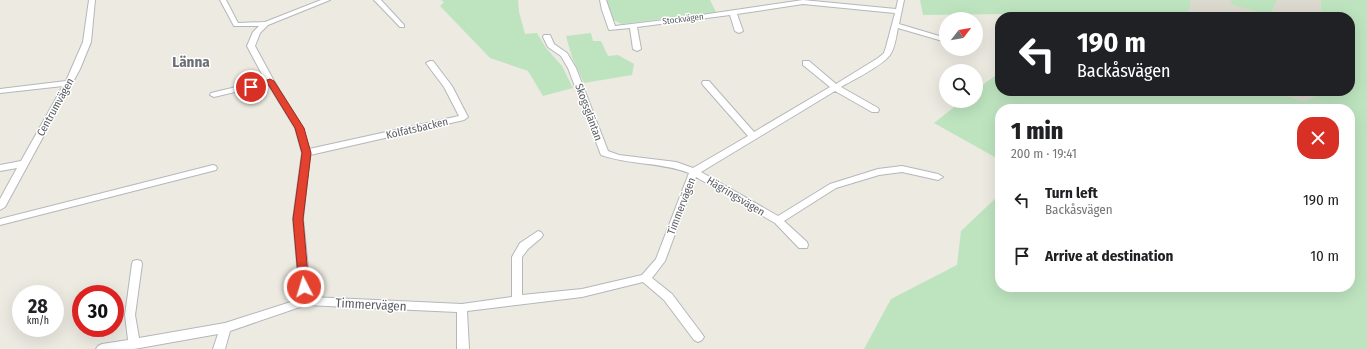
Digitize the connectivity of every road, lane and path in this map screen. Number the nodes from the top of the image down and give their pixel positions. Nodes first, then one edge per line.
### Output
1 (92, 0) edge
2 (223, 0) edge
3 (328, 0) edge
4 (377, 0) edge
5 (603, 0) edge
6 (901, 0) edge
7 (898, 11) junction
8 (733, 12) junction
9 (266, 24) junction
10 (632, 25) junction
11 (894, 25) junction
12 (402, 26) dead end
13 (739, 31) dead end
14 (547, 36) dead end
15 (939, 38) edge
16 (637, 49) dead end
17 (430, 63) dead end
18 (806, 63) dead end
19 (270, 81) junction
20 (68, 83) junction
21 (706, 83) dead end
22 (836, 88) junction
23 (0, 91) edge
24 (214, 95) dead end
25 (875, 110) dead end
26 (753, 137) junction
27 (306, 153) junction
28 (23, 164) junction
29 (0, 168) edge
30 (213, 168) dead end
31 (694, 172) junction
32 (938, 177) dead end
33 (0, 207) edge
34 (778, 221) junction
35 (0, 222) edge
36 (538, 235) dead end
37 (803, 245) dead end
38 (137, 264) dead end
39 (645, 278) junction
40 (516, 300) junction
41 (306, 301) junction
42 (462, 308) junction
43 (225, 328) junction
44 (698, 338) dead end
45 (134, 344) junction
46 (102, 349) edge
47 (219, 349) edge
48 (461, 349) edge

1 - 20 street, Centrumvägen
2 - 9 street
3 - 9 street
4 - 12 street
5 - 10 street, Stockvägen
6 - 7 street, Timmervägen
7 - 8 street, Stockvägen
7 - 11 street, Timmervägen
8 - 10 street, Stockvägen
8 - 13 street
9 - 19 street
10 - 16 street
11 - 15 street
11 - 22 street, Timmervägen
14 - 31 street, Skogsgläntan
17 - 27 street, Kolfatsbacken
18 - 22 street
19 - 24 street
19 - 27 street
20 - 23 street
20 - 28 street, Centrumvägen
21 - 26 street
22 - 25 street
22 - 26 street, Timmervägen
26 - 31 street, Timmervägen
27 - 41 street
28 - 29 street
28 - 33 street, Centrumvägen
30 - 35 street
31 - 34 street, Hägringsvägen
31 - 39 street, Timmervägen
32 - 34 street, Hägringsvägen
34 - 37 street, Hägringsvägen
36 - 40 street
38 - 45 street
39 - 40 street, Timmervägen
39 - 44 street
40 - 42 street, Timmervägen
41 - 42 street, Timmervägen
41 - 43 street, Timmervägen
42 - 48 street
43 - 45 street, Timmervägen
43 - 47 street
45 - 46 street, Timmervägen

